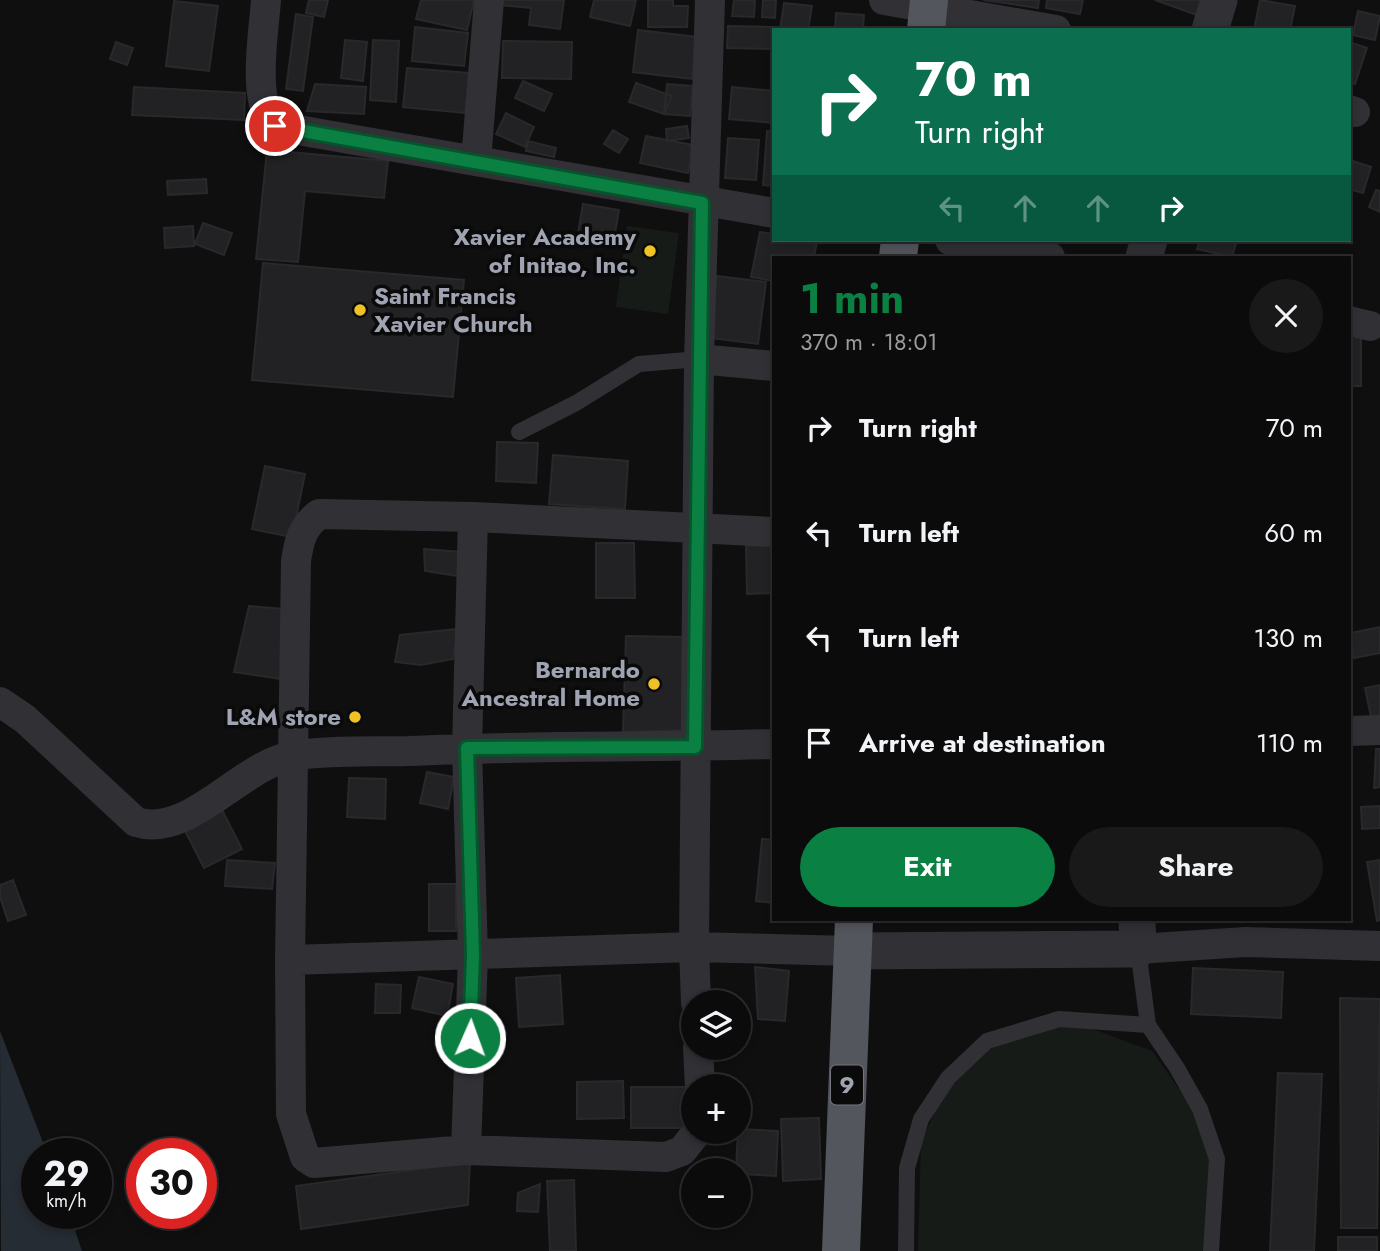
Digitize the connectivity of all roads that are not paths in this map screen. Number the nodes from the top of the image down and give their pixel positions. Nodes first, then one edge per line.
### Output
1 (266, 0) edge
2 (489, 0) edge
3 (710, 0) edge
4 (884, 0) edge
5 (1219, 0) edge
6 (928, 12) edge
7 (1042, 28) edge
8 (1211, 28) edge
9 (476, 161) junction
10 (702, 203) junction
11 (772, 213) edge
12 (962, 242) edge
13 (1045, 256) edge
14 (699, 359) junction
15 (772, 366) edge
16 (519, 432) dead end
17 (473, 517) junction
18 (697, 528) junction
19 (772, 532) edge
20 (0, 702) edge
21 (1380, 730) edge
22 (1351, 731) edge
23 (772, 744) edge
24 (695, 747) junction
25 (467, 748) junction
26 (292, 756) junction
27 (1137, 934) edge
28 (853, 935) edge
29 (1380, 946) edge
30 (694, 947) junction
31 (473, 955) junction
32 (290, 960) junction
33 (696, 990) edge
34 (1148, 1026) junction
35 (688, 1144) edge
36 (466, 1150) junction
37 (841, 1251) edge
38 (906, 1251) edge
39 (1211, 1251) edge

1 - 9 street
2 - 9 street
3 - 10 street
4 - 6 street
5 - 8 street
6 - 7 street
9 - 10 street
10 - 11 street
10 - 14 street
12 - 13 street
14 - 15 street
14 - 16 lane
14 - 18 street
17 - 18 street
17 - 25 street
17 - 26 street
18 - 19 street
18 - 24 street
20 - 26 street
21 - 22 street
23 - 24 street
24 - 25 street
24 - 30 street
25 - 26 street
25 - 31 street
26 - 32 street
27 - 28 street
27 - 29 street
27 - 34 lane
28 - 30 street
28 - 37 highway, 9
30 - 31 street
30 - 33 street
31 - 32 street
31 - 36 street
32 - 36 street
34 - 38 lane
34 - 39 lane
35 - 36 street

